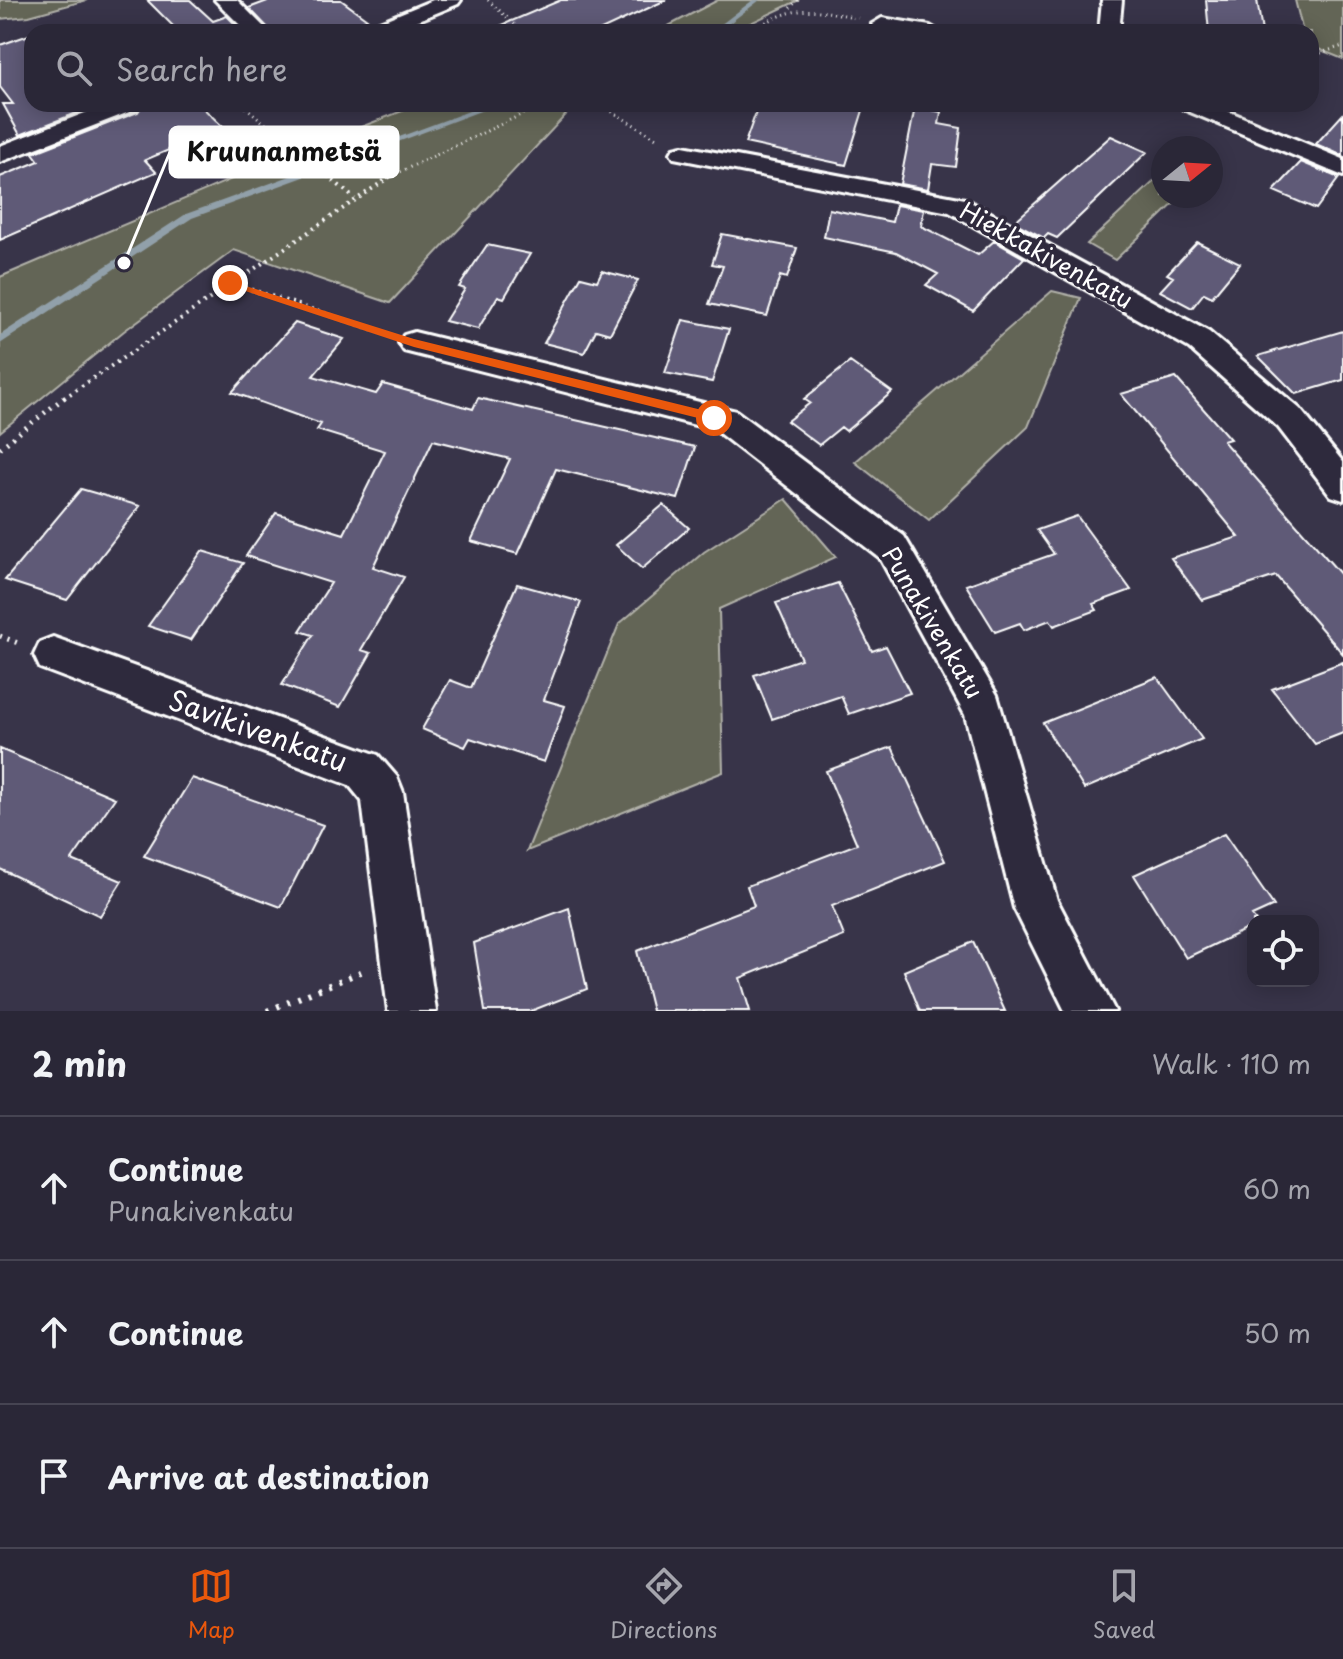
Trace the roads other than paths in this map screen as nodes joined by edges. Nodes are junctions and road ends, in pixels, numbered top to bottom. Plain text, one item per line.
1 (225, 0) edge
2 (451, 0) edge
3 (1112, 0) edge
4 (250, 24) edge
5 (392, 24) edge
6 (1110, 24) edge
7 (109, 112) edge
8 (1210, 112) edge
9 (683, 153) road end
10 (0, 155) edge
11 (1343, 168) edge
12 (414, 343) road end
13 (1343, 486) edge
14 (53, 655) dead end
15 (412, 1011) edge
16 (1091, 1011) edge

1 - 4 street
2 - 5 street
3 - 6 street
7 - 10 street
8 - 11 street
9 - 13 street, Hiekkakivenkatu
12 - 16 street, Punakivenkatu
14 - 15 street, Savikivenkatu

